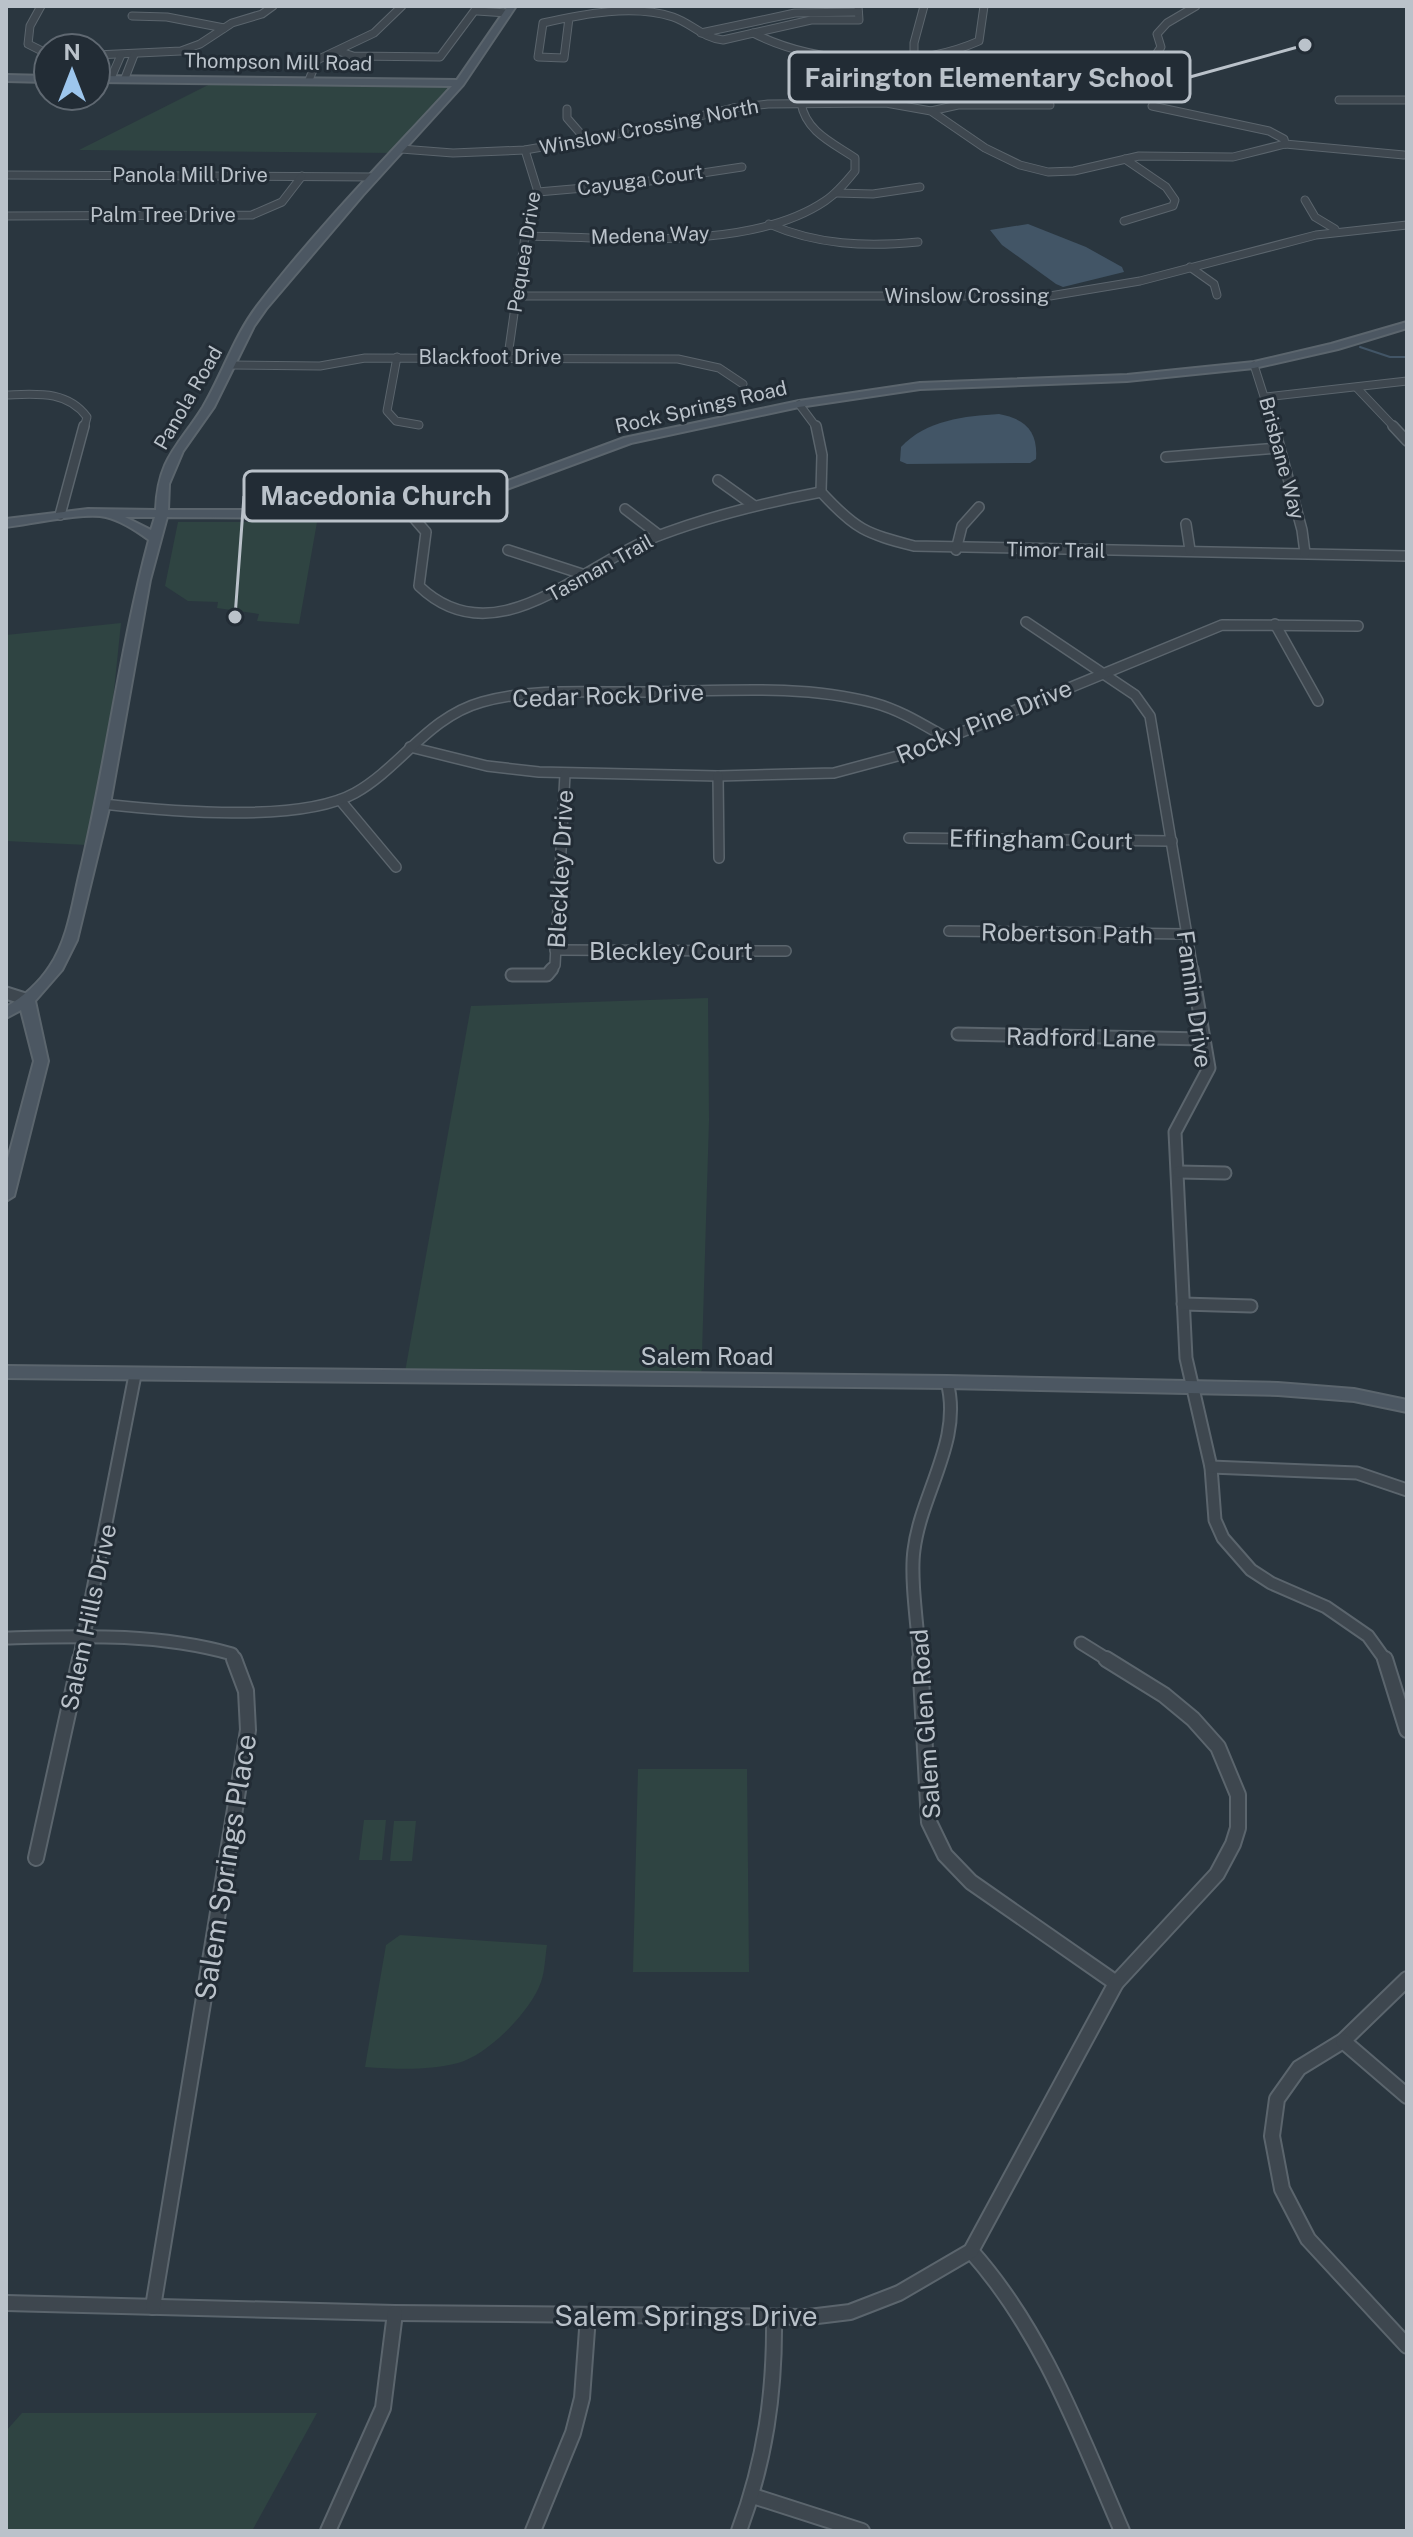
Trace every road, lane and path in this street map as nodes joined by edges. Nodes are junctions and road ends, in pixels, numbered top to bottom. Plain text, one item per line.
1 (41, 6) edge
2 (273, 6) edge
3 (402, 6) edge
4 (924, 6) edge
5 (984, 6) edge
6 (1196, 6) edge
7 (858, 9) edge
8 (622, 10) edge
9 (476, 11) edge
10 (508, 12) edge
11 (132, 16) dead end
12 (569, 18) junction
13 (224, 28) junction
14 (701, 33) junction
15 (752, 33) junction
16 (32, 46) edge
17 (338, 51) junction
18 (1157, 53) dead end
19 (112, 55) edge
20 (121, 55) junction
21 (134, 55) junction
22 (914, 57) junction
23 (112, 76) edge
24 (6, 78) edge
25 (112, 78) edge
26 (125, 78) junction
27 (32, 79) edge
28 (309, 80) junction
29 (460, 83) junction
30 (1339, 100) dead end
31 (1407, 100) edge
32 (801, 103) junction
33 (1050, 105) dead end
34 (1152, 106) dead end
35 (567, 109) dead end
36 (931, 111) junction
37 (587, 141) junction
38 (1285, 144) junction
39 (401, 149) junction
40 (525, 150) junction
41 (1406, 156) edge
42 (1125, 159) junction
43 (742, 167) dead end
44 (6, 175) edge
45 (302, 176) junction
46 (374, 177) junction
47 (920, 187) dead end
48 (538, 192) junction
49 (836, 193) junction
50 (1305, 200) dead end
51 (6, 216) edge
52 (1124, 221) dead end
53 (769, 224) junction
54 (1407, 225) edge
55 (1335, 229) junction
56 (525, 236) junction
57 (918, 242) dead end
58 (1190, 267) junction
59 (1217, 295) dead end
60 (518, 296) junction
61 (1407, 325) edge
62 (508, 356) junction
63 (397, 357) junction
64 (231, 365) junction
65 (1254, 365) junction
66 (1407, 381) edge
67 (743, 384) dead end
68 (1357, 388) junction
69 (6, 395) edge
70 (1266, 397) junction
71 (799, 404) junction
72 (419, 425) dead end
73 (1407, 441) edge
74 (1278, 448) junction
75 (1166, 457) dead end
76 (718, 480) dead end
77 (163, 484) junction
78 (821, 492) junction
79 (753, 505) junction
80 (979, 507) dead end
81 (406, 509) junction
82 (625, 509) dead end
83 (162, 512) junction
84 (102, 513) junction
85 (60, 515) junction
86 (6, 523) edge
87 (1186, 524) dead end
88 (659, 535) junction
89 (155, 539) junction
90 (508, 550) dead end
91 (956, 550) junction
92 (1190, 550) junction
93 (1305, 553) junction
94 (1407, 556) edge
95 (582, 574) junction
96 (1026, 622) dead end
97 (1275, 624) junction
98 (1358, 626) dead end
99 (1102, 672) junction
100 (1318, 701) dead end
101 (945, 737) junction
102 (410, 747) junction
103 (565, 774) junction
104 (718, 776) junction
105 (340, 800) junction
106 (103, 804) junction
107 (909, 838) dead end
108 (1172, 841) junction
109 (719, 858) dead end
110 (396, 867) dead end
111 (949, 931) dead end
112 (1186, 934) junction
113 (555, 950) junction
114 (786, 951) dead end
115 (512, 975) dead end
116 (6, 993) edge
117 (28, 1000) junction
118 (6, 1014) edge
119 (28, 1023) junction
120 (958, 1034) dead end
121 (1204, 1039) junction
122 (1179, 1172) junction
123 (1225, 1173) dead end
124 (6, 1196) edge
125 (1183, 1304) junction
126 (1251, 1306) dead end
127 (6, 1372) edge
128 (135, 1375) junction
129 (947, 1382) junction
130 (1192, 1389) junction
131 (1407, 1406) edge
132 (1211, 1467) junction
133 (1407, 1490) edge
134 (85, 1636) junction
135 (6, 1638) edge
136 (1081, 1643) dead end
137 (1407, 1730) edge
138 (36, 1858) dead end
139 (1407, 1979) edge
140 (1116, 1983) junction
141 (1343, 2041) junction
142 (1407, 2096) edge
143 (971, 2251) junction
144 (6, 2303) edge
145 (153, 2307) junction
146 (395, 2313) junction
147 (588, 2316) junction
148 (774, 2318) junction
149 (1407, 2346) edge
150 (753, 2496) junction
151 (328, 2531) edge
152 (533, 2531) edge
153 (739, 2531) edge
154 (862, 2531) edge
155 (1122, 2531) edge

1 - 16 street
2 - 13 street
3 - 17 street
4 - 22 street
5 - 22 street
6 - 18 street
7 - 14 street
7 - 15 street
8 - 12 street
8 - 14 street
9 - 10 street
9 - 17 street
10 - 29 street, Panola Road
11 - 13 street
12 - 12 street
13 - 21 street
14 - 15 street
15 - 22 street
17 - 28 street
19 - 20 street
20 - 21 street
20 - 23 street
21 - 26 street
24 - 27 street
25 - 26 street, Thompson Mill Road
26 - 28 street, Thompson Mill Road
28 - 29 street, Thompson Mill Road
29 - 39 street, Panola Road
30 - 31 street
32 - 36 street, Winslow Crossing North
32 - 37 street, Winslow Crossing North
32 - 49 street
33 - 36 street
34 - 38 street
35 - 37 street
36 - 42 street, Winslow Crossing North
37 - 40 street, Winslow Crossing North
38 - 41 street, Winslow Crossing North
38 - 42 street, Winslow Crossing North
39 - 40 street, Winslow Crossing North
39 - 46 street, Panola Road
40 - 48 street, Pequea Drive
42 - 52 street
43 - 48 street, Cayuga Court
44 - 45 street, Panola Mill Drive
45 - 46 street, Panola Mill Drive
45 - 51 street, Palm Tree Drive
46 - 64 street, Panola Road
47 - 49 street
48 - 56 street, Pequea Drive
49 - 53 street, Medena Way
50 - 55 street
53 - 56 street, Medena Way
53 - 57 street
54 - 55 street, Winslow Crossing
55 - 58 street, Winslow Crossing
56 - 60 street, Pequea Drive
58 - 59 street
58 - 60 street, Winslow Crossing
60 - 62 street, Pequea Drive
61 - 65 street, Rock Springs Road
62 - 63 street, Blackfoot Drive
62 - 67 street, Blackfoot Drive
63 - 64 street, Blackfoot Drive
63 - 72 street
64 - 77 street, Panola Road
65 - 70 street, Brisbane Way
65 - 71 street, Rock Springs Road
66 - 68 street
68 - 70 street
68 - 73 street
69 - 85 street
70 - 74 street, Brisbane Way
71 - 78 street
71 - 81 street, Rock Springs Road
74 - 75 street
74 - 93 street, Brisbane Way
76 - 79 street
77 - 83 street, Panola Road
77 - 84 street
78 - 79 street, Tasman Trail
78 - 91 street, Timor Trail
79 - 88 street, Tasman Trail
80 - 91 street
81 - 83 street, Rock Springs Road
81 - 95 street, Tasman Trail
82 - 88 street
83 - 84 street, Rock Springs Road
83 - 89 street, Panola Road
84 - 85 street, Rock Springs Road
84 - 89 street
85 - 86 street, Rock Springs Road
87 - 92 street
88 - 95 street, Tasman Trail
89 - 106 street, Panola Road
90 - 95 street
91 - 92 street, Timor Trail
92 - 93 street, Timor Trail
93 - 94 street, Timor Trail
96 - 99 street, Fannin Drive
97 - 98 street, Rocky Pine Drive
97 - 99 street, Rocky Pine Drive
97 - 100 street
99 - 101 street, Rocky Pine Drive
99 - 108 street, Fannin Drive
101 - 102 street, Cedar Rock Drive
101 - 104 street, Rocky Pine Drive
102 - 103 street, Rocky Pine Drive
102 - 105 street, Cedar Rock Drive
103 - 104 street, Rocky Pine Drive
103 - 113 street, Bleckley Drive
104 - 109 street
105 - 106 street, Cedar Rock Drive
105 - 110 street
106 - 117 street, Panola Road
107 - 108 street, Effingham Court
108 - 112 street, Fannin Drive
111 - 112 street, Robertson Path
112 - 121 street, Fannin Drive
113 - 114 street, Bleckley Court
113 - 115 street, Bleckley Drive
116 - 117 street
117 - 118 street, Panola Road
117 - 119 street
118 - 119 street
119 - 124 street
120 - 121 street, Radford Lane
121 - 122 street, Fannin Drive
122 - 123 street
122 - 125 street, Fannin Drive
125 - 126 street
125 - 130 street, Fannin Drive
127 - 128 street, Salem Road
128 - 129 street, Salem Road
128 - 134 street, Salem Hills Drive
129 - 130 street, Salem Road
129 - 140 street, Salem Glen Road
130 - 131 street, Salem Road
130 - 132 street, Fannin Drive
132 - 133 street
132 - 137 street, Fannin Drive
134 - 135 street, Salem Springs Place
134 - 138 street, Salem Hills Drive
134 - 145 street, Salem Springs Place
136 - 140 street
139 - 141 street
140 - 143 street
141 - 142 street
141 - 149 street
143 - 148 street, Salem Springs Drive
143 - 155 street
144 - 145 street, Salem Springs Drive
145 - 146 street, Salem Springs Drive
146 - 147 street, Salem Springs Drive
146 - 151 street
147 - 148 street, Salem Springs Drive
147 - 152 street
148 - 150 street
150 - 153 street
150 - 154 street

